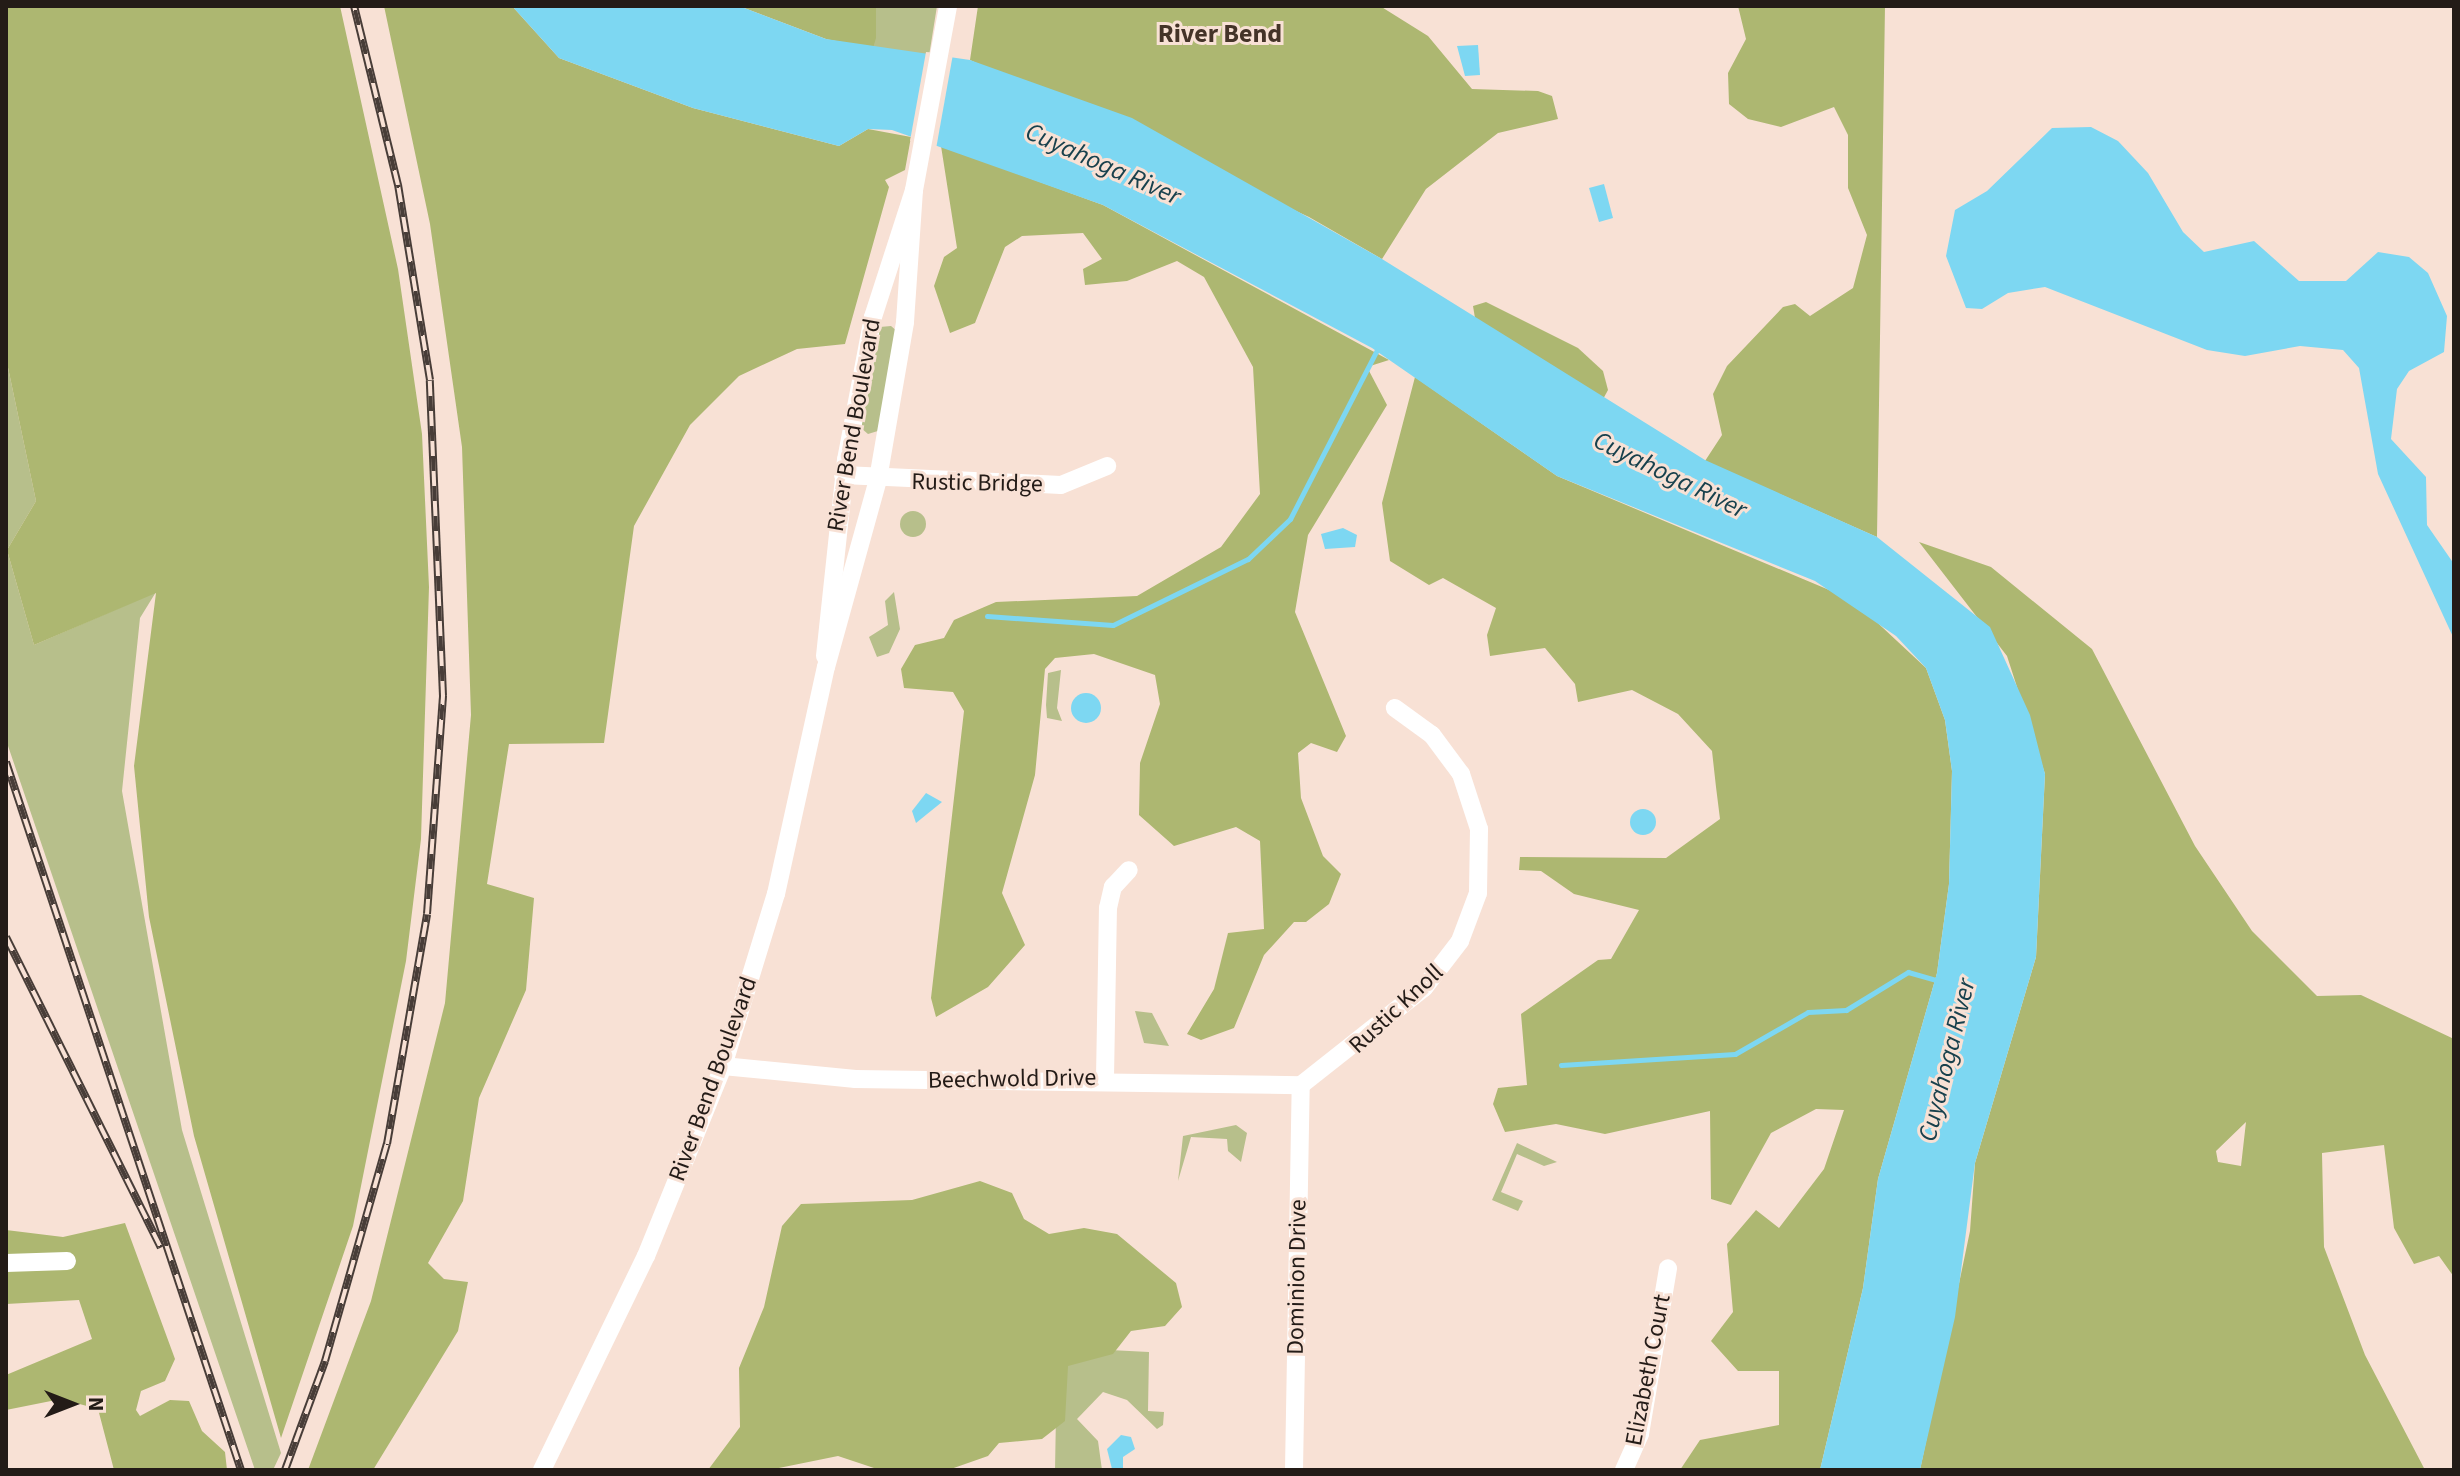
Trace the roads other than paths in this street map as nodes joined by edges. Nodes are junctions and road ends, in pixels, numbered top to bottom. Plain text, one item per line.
1 (948, 6) edge
2 (916, 181) junction
3 (1107, 466) dead end
4 (843, 475) junction
5 (878, 479) junction
6 (826, 667) junction
7 (1395, 708) dead end
8 (1129, 870) dead end
9 (723, 1066) junction
10 (1105, 1078) junction
11 (1301, 1085) junction
12 (67, 1261) dead end
13 (6, 1263) edge
14 (1668, 1268) dead end
15 (542, 1470) edge
16 (1294, 1470) edge
17 (1624, 1470) edge

1 - 2 street, River Bend Boulevard
2 - 4 street, River Bend Boulevard
2 - 5 street, River Bend Boulevard
3 - 5 street, Rustic Bridge
4 - 5 street, Rustic Bridge
4 - 6 street, River Bend Boulevard
5 - 6 street, River Bend Boulevard
6 - 9 street, River Bend Boulevard
7 - 11 street, Rustic Knoll
8 - 10 street
9 - 10 street, Beechwold Drive
9 - 15 street, River Bend Boulevard
10 - 11 street, Beechwold Drive
11 - 16 street, Dominion Drive
12 - 13 street
14 - 17 street, Elizabeth Court

